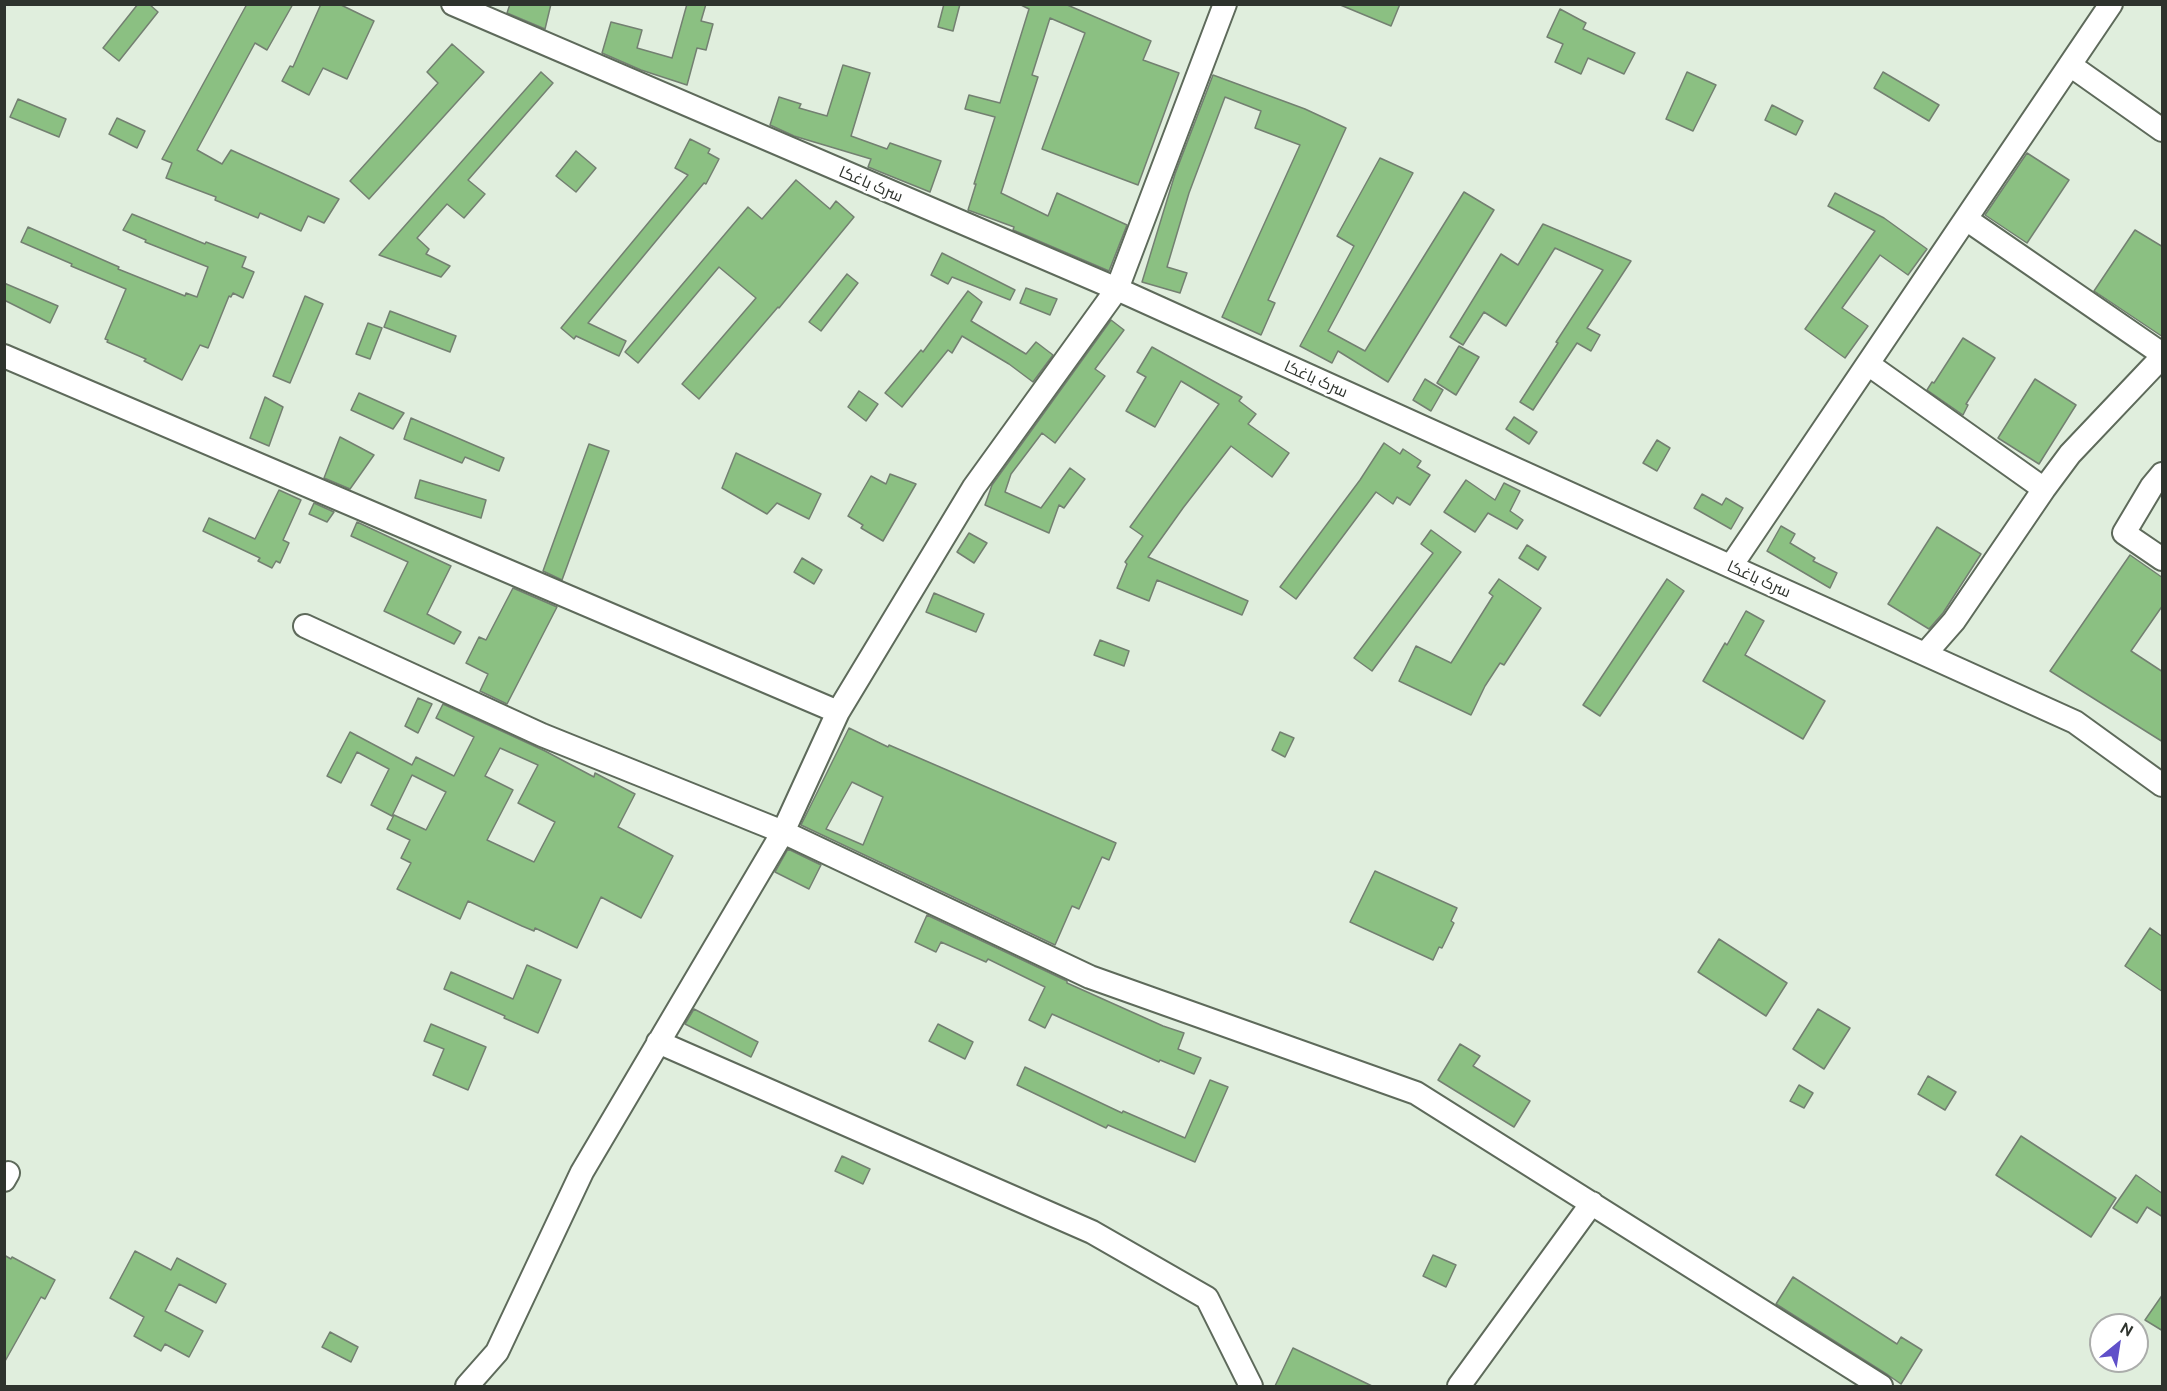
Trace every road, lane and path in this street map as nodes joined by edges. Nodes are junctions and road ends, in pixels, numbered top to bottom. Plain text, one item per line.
1 (453, 4) edge
2 (1225, 4) edge
3 (2111, 4) edge
4 (2070, 65) junction
5 (2163, 130) edge
6 (1966, 219) junction
7 (1117, 289) junction
8 (4, 356) edge
9 (2163, 356) edge
10 (1868, 364) junction
11 (2163, 474) edge
12 (2044, 489) junction
13 (2163, 560) edge
14 (1731, 566) junction
15 (305, 626) dead end
16 (1925, 654) junction
17 (838, 712) junction
18 (2163, 785) edge
19 (783, 832) junction
20 (658, 1042) junction
21 (1592, 1203) junction
22 (467, 1386) edge
23 (1251, 1386) edge
24 (1459, 1386) edge
25 (1881, 1386) edge

1 - 7 street, سرک باغکا
2 - 7 street
3 - 4 street
4 - 5 street
4 - 6 street
6 - 9 street
6 - 10 street
7 - 14 street, سرک باغکا
7 - 17 street
8 - 17 street
9 - 12 street
10 - 12 street
10 - 14 street
11 - 13 street
12 - 16 street
14 - 16 street, سرک باغکا
15 - 19 street
16 - 18 street, سرک باغکا
17 - 19 street
19 - 20 street
19 - 21 street
20 - 22 street
20 - 23 street
21 - 24 street
21 - 25 street

